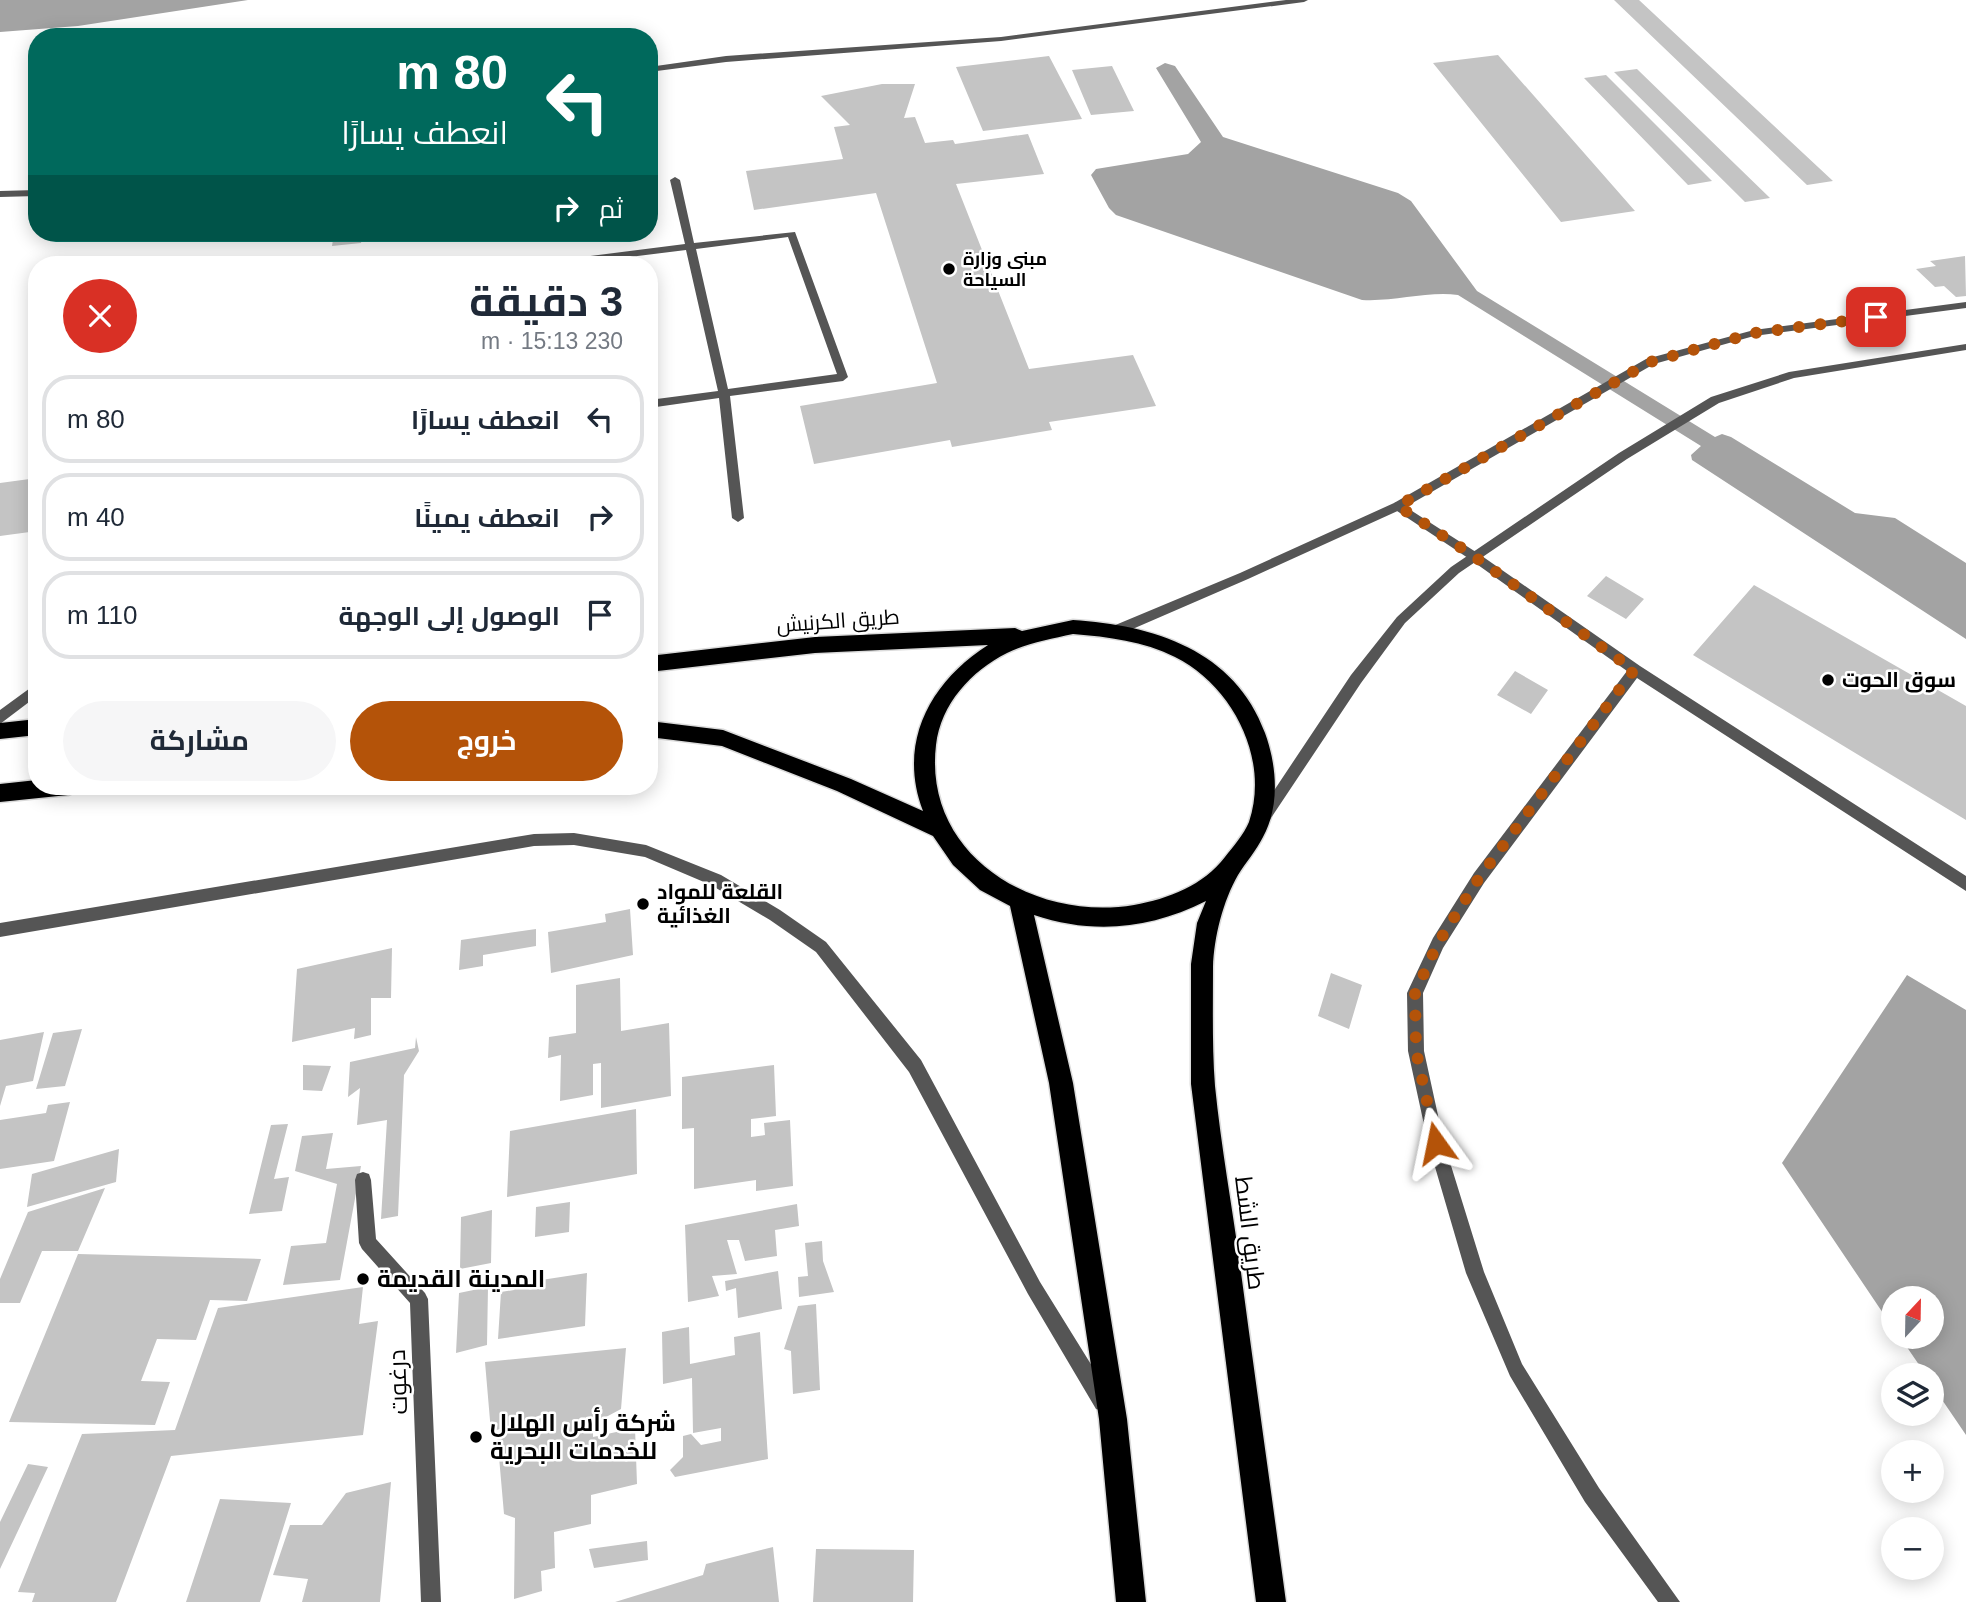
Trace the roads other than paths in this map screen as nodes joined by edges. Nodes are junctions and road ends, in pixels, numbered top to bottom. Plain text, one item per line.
1 (1304, 0) edge
2 (658, 69) edge
3 (674, 180) dead end
4 (28, 193) edge
5 (0, 194) edge
6 (690, 247) junction
7 (616, 256) edge
8 (1966, 305) edge
9 (1966, 347) edge
10 (724, 394) junction
11 (658, 403) edge
12 (1398, 506) junction
13 (738, 518) dead end
14 (1475, 557) junction
15 (1118, 630) junction
16 (1031, 635) junction
17 (658, 663) edge
18 (1634, 670) junction
19 (28, 695) edge
20 (0, 718) edge
21 (28, 728) edge
22 (658, 730) edge
23 (0, 731) edge
24 (28, 790) edge
25 (0, 793) edge
26 (1258, 827) junction
27 (939, 829) junction
28 (1227, 874) junction
29 (1966, 884) edge
30 (1020, 901) junction
31 (0, 930) edge
32 (363, 1180) dead end
33 (1113, 1419) junction
34 (431, 1602) edge
35 (1131, 1602) edge
36 (1271, 1602) edge
37 (1670, 1602) edge

1 - 2 street
3 - 6 street
4 - 5 street
6 - 7 street
6 - 10 street
6 - 10 street
8 - 12 street
9 - 14 street
10 - 11 street
10 - 13 street
12 - 14 street
12 - 15 street
14 - 18 street
14 - 26 street
15 - 16 highway
15 - 26 highway
16 - 17 highway, طريق الكرنيش
16 - 27 highway
18 - 29 street
18 - 37 street
19 - 20 street
21 - 23 highway
22 - 27 highway
24 - 25 highway
26 - 28 highway
27 - 30 highway
28 - 30 highway
28 - 36 highway, طريق الشط
30 - 33 highway
31 - 33 street
32 - 34 street, درغوت
33 - 35 highway

